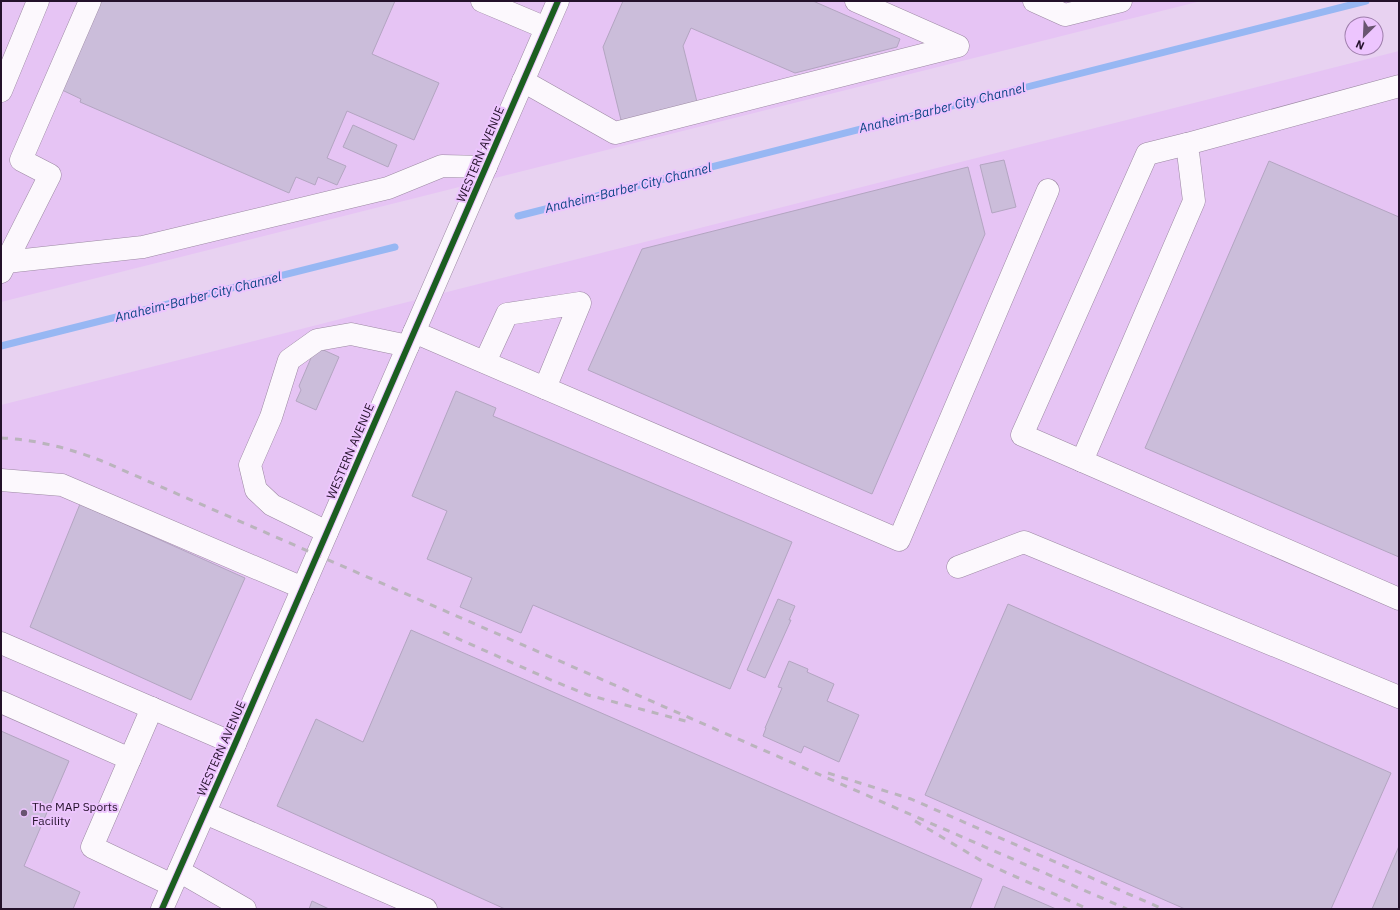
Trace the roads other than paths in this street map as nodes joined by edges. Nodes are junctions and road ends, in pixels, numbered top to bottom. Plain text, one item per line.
1 (38, 1) edge
2 (90, 1) edge
3 (482, 1) edge
4 (558, 1) edge
5 (856, 1) edge
6 (1034, 1) edge
7 (1121, 1) edge
8 (546, 28) junction
9 (523, 81) junction
10 (1399, 86) edge
11 (1, 91) edge
12 (1187, 144) junction
13 (486, 167) junction
14 (1048, 190) dead end
15 (4, 267) edge
16 (411, 339) junction
17 (485, 362) junction
18 (545, 388) junction
19 (1082, 461) junction
20 (1, 480) edge
21 (327, 532) junction
22 (958, 567) dead end
23 (303, 588) junction
24 (1399, 599) edge
25 (1, 643) edge
26 (1399, 696) edge
27 (1, 702) edge
28 (152, 708) junction
29 (235, 744) junction
30 (130, 759) junction
31 (205, 812) junction
32 (176, 878) junction
33 (162, 909) edge
34 (245, 909) edge
35 (426, 909) edge

1 - 11 street
2 - 15 street
3 - 8 street
4 - 8 street, WESTERN AVENUE
5 - 9 street
6 - 7 street
8 - 9 street, WESTERN AVENUE
9 - 13 street, WESTERN AVENUE
10 - 12 street
12 - 19 street
12 - 19 street
13 - 15 street
13 - 16 street, WESTERN AVENUE
14 - 18 street
16 - 17 street
16 - 21 street, WESTERN AVENUE
16 - 21 street
17 - 18 street
17 - 18 street
19 - 24 street
20 - 23 street
21 - 23 street, WESTERN AVENUE
22 - 26 street
23 - 29 street, WESTERN AVENUE
25 - 28 street
27 - 30 street
28 - 29 street
28 - 30 street
29 - 31 street, WESTERN AVENUE
30 - 32 street
31 - 32 street, WESTERN AVENUE
31 - 35 street
32 - 33 street, WESTERN AVENUE
32 - 34 street

